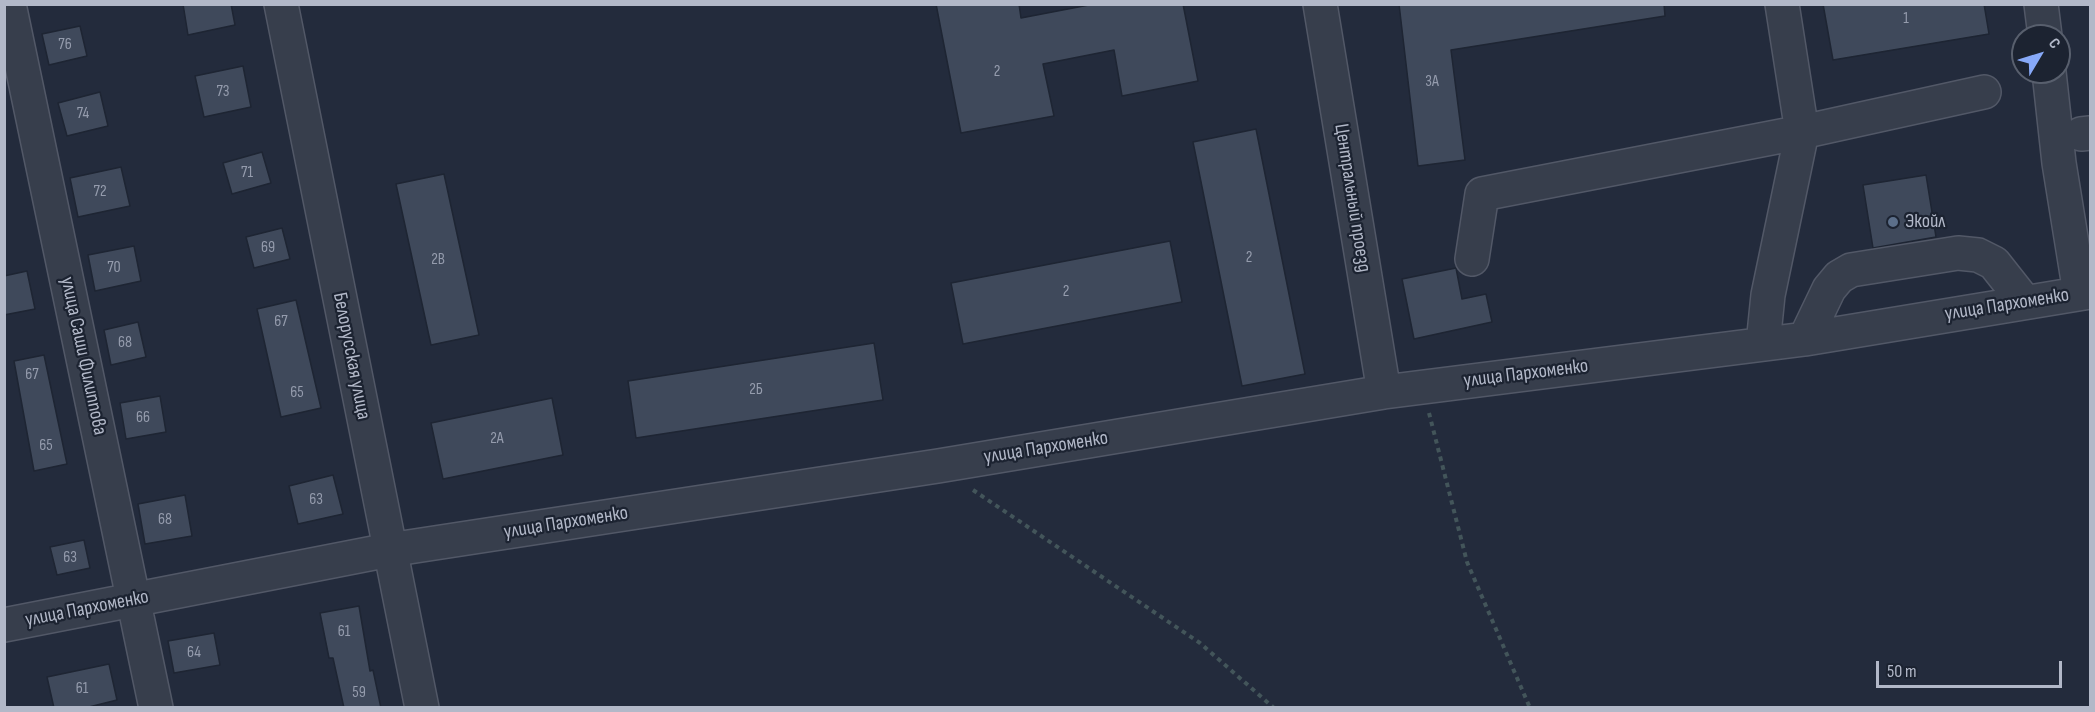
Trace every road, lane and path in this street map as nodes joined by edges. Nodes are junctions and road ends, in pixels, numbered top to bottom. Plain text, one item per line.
1 (9, 4) edge
2 (281, 4) edge
3 (1320, 4) edge
4 (1782, 4) edge
5 (2041, 4) edge
6 (2044, 24) edge
7 (2050, 84) edge
8 (1984, 92) dead end
9 (1802, 132) junction
10 (1472, 259) dead end
11 (2086, 292) edge
12 (2024, 301) junction
13 (1805, 339) junction
14 (1763, 344) junction
15 (1422, 387) junction
16 (1384, 392) junction
17 (938, 466) junction
18 (389, 550) junction
19 (134, 599) junction
20 (4, 625) edge
21 (156, 708) edge
22 (422, 708) edge
23 (1274, 708) edge
24 (1530, 708) edge

1 - 19 street, улица Саши Филиппова
2 - 18 street, Белорусская улица
3 - 16 street, Центральный проезд
4 - 9 street
5 - 6 street
7 - 11 street
8 - 9 street
9 - 10 street
9 - 14 street
11 - 12 street, улица Пархоменко
12 - 13 street, улица Пархоменко
12 - 13 street
13 - 14 street, улица Пархоменко
14 - 15 street, улица Пархоменко
15 - 16 street, улица Пархоменко
15 - 24 path
16 - 17 street, улица Пархоменко
17 - 18 street, улица Пархоменко
17 - 23 path
18 - 19 street, улица Пархоменко
18 - 22 street, Белорусская улица
19 - 20 street, улица Пархоменко
19 - 21 street, улица Саши Филиппова

